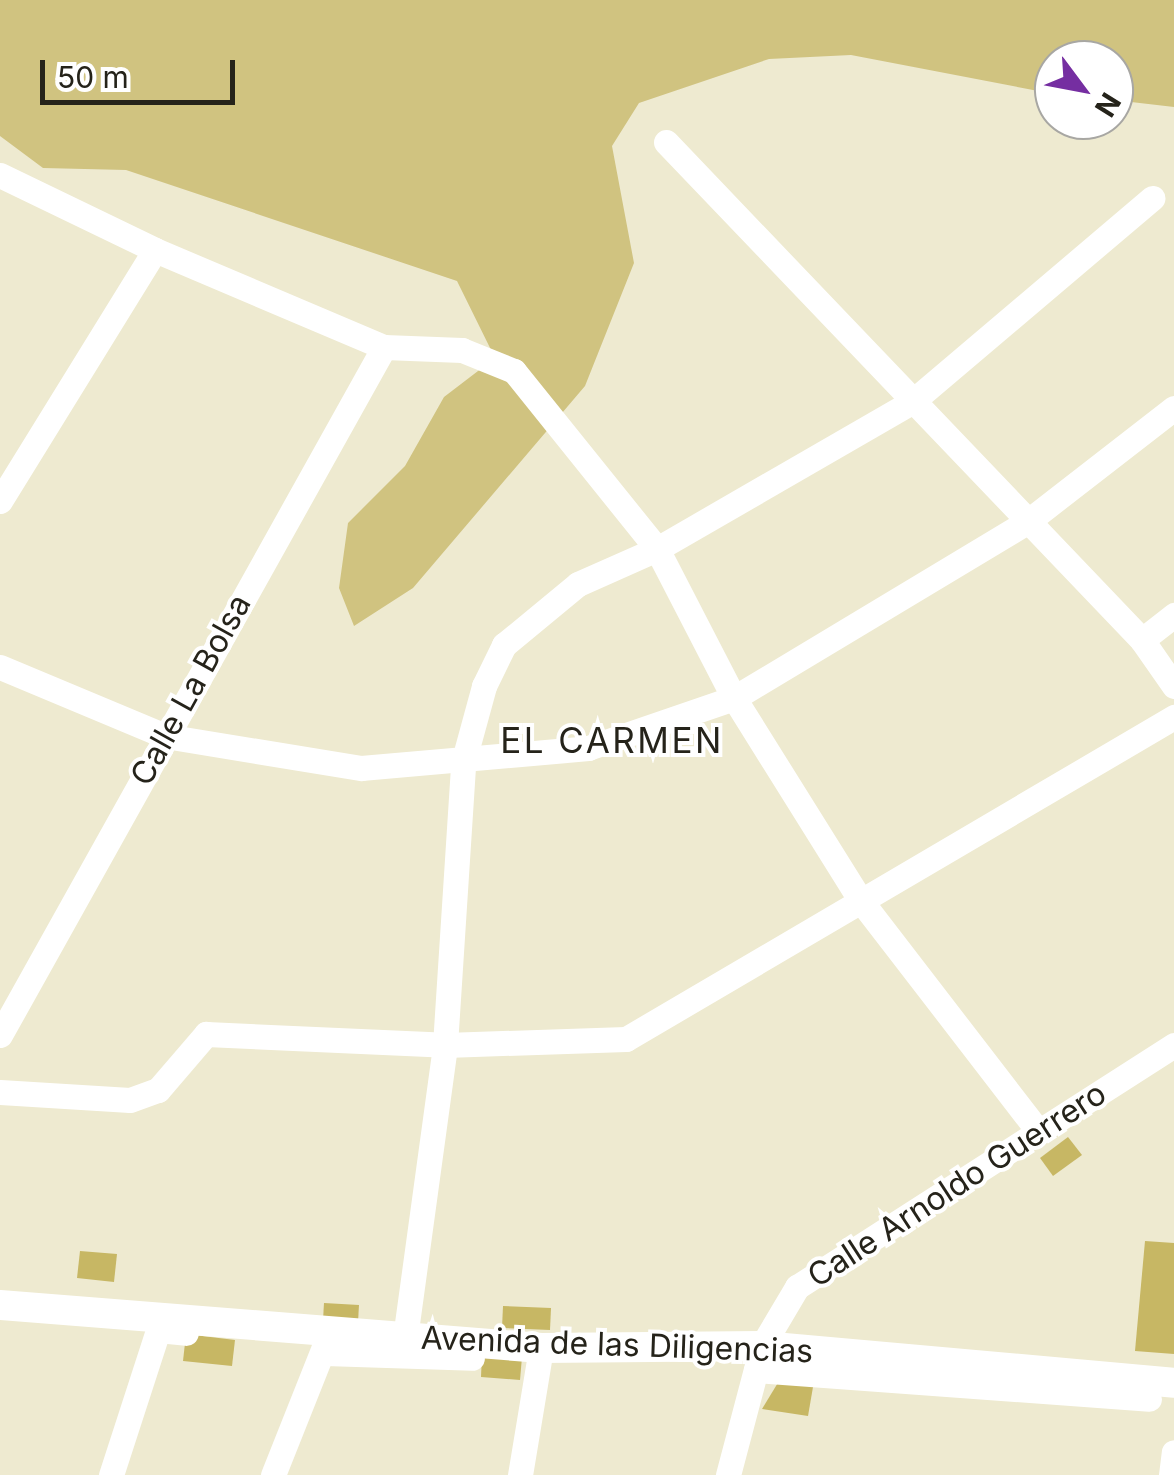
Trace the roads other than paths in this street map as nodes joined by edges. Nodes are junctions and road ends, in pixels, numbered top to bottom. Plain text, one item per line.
1 (666, 142) dead end
2 (0, 175) edge
3 (1152, 198) dead end
4 (156, 250) junction
5 (384, 347) junction
6 (912, 401) junction
7 (1174, 408) edge
8 (0, 501) edge
9 (1027, 522) junction
10 (656, 549) junction
11 (1174, 615) edge
12 (1142, 640) junction
13 (0, 668) edge
14 (1174, 686) edge
15 (734, 698) junction
16 (1174, 717) edge
17 (165, 736) junction
18 (463, 763) junction
19 (861, 901) junction
20 (0, 1034) edge
21 (446, 1045) junction
22 (1174, 1045) edge
23 (0, 1092) edge
24 (1040, 1132) junction
25 (0, 1305) edge
26 (406, 1338) junction
27 (285, 1342) dead end
28 (327, 1342) junction
29 (541, 1348) junction
30 (472, 1358) dead end
31 (759, 1358) junction
32 (1162, 1391) edge
33 (1174, 1452) edge
34 (111, 1475) edge
35 (274, 1475) edge
36 (520, 1475) edge
37 (728, 1475) edge
38 (1172, 1475) edge

1 - 6 street
2 - 4 street
3 - 6 street
4 - 5 street
4 - 8 street
5 - 10 street
5 - 17 street, Calle La Bolsa
6 - 9 street
6 - 10 street
7 - 9 street
9 - 12 street
9 - 15 street
10 - 15 street
10 - 18 street
11 - 12 street
12 - 14 street
13 - 17 street
15 - 18 street
15 - 19 street
16 - 19 street
17 - 18 street
17 - 20 street, Calle La Bolsa
18 - 21 street
19 - 21 street
19 - 24 street
21 - 23 street
21 - 26 street
22 - 24 street, Calle Arnoldo Guerrero
24 - 31 street, Calle Arnoldo Guerrero
25 - 28 street, Avenida de las Diligencias
26 - 28 street, Avenida de las Diligencias
26 - 29 street, Avenida de las Diligencias
27 - 34 street
28 - 30 street
28 - 35 street
29 - 31 street, Avenida de las Diligencias
29 - 36 street
31 - 32 street, Avenida de las Diligencias
31 - 37 street, Calle Arnoldo Guerrero
33 - 38 street

